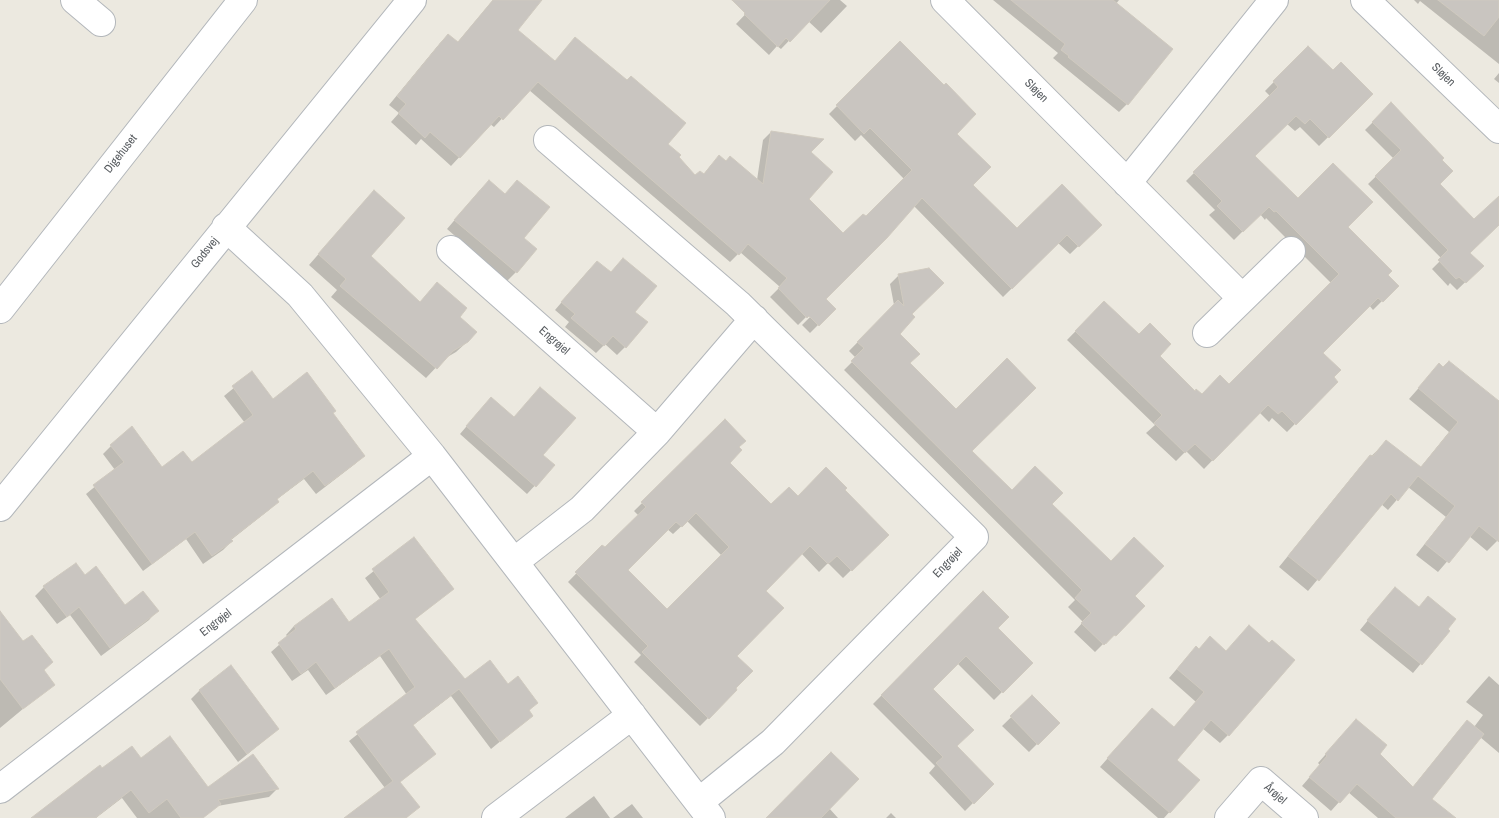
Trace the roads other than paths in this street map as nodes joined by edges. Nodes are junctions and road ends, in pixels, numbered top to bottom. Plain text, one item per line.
1 (75, 0) edge
2 (242, 0) edge
3 (412, 0) edge
4 (945, 0) edge
5 (1274, 0) edge
6 (1366, 0) edge
7 (101, 22) dead end
8 (1499, 129) edge
9 (548, 140) dead end
10 (1128, 182) junction
11 (226, 227) junction
12 (451, 250) dead end
13 (1291, 251) dead end
14 (1242, 298) junction
15 (0, 309) edge
16 (754, 319) junction
17 (1207, 332) dead end
18 (657, 432) junction
19 (432, 456) junction
20 (0, 507) edge
21 (514, 562) junction
22 (632, 715) junction
23 (0, 789) edge
24 (705, 810) edge
25 (496, 818) edge
26 (1229, 818) edge
27 (1304, 818) edge

1 - 7 street
2 - 15 street, Digehuset
3 - 11 street, Godsvej
4 - 10 street, Sløjen
5 - 10 street
6 - 8 street, Sløjen
9 - 16 street, Engrøjel
10 - 14 street, Sløjen
11 - 19 street, Engrøjel
11 - 20 street, Godsvej
12 - 18 street, Engrøjel
13 - 14 street
14 - 17 street
16 - 18 street
16 - 24 street, Engrøjel
18 - 21 street
19 - 21 street, Engrøjel
19 - 23 street, Engrøjel
21 - 22 street, Engrøjel
22 - 24 street, Engrøjel
22 - 25 street
26 - 27 street, Årøjel

